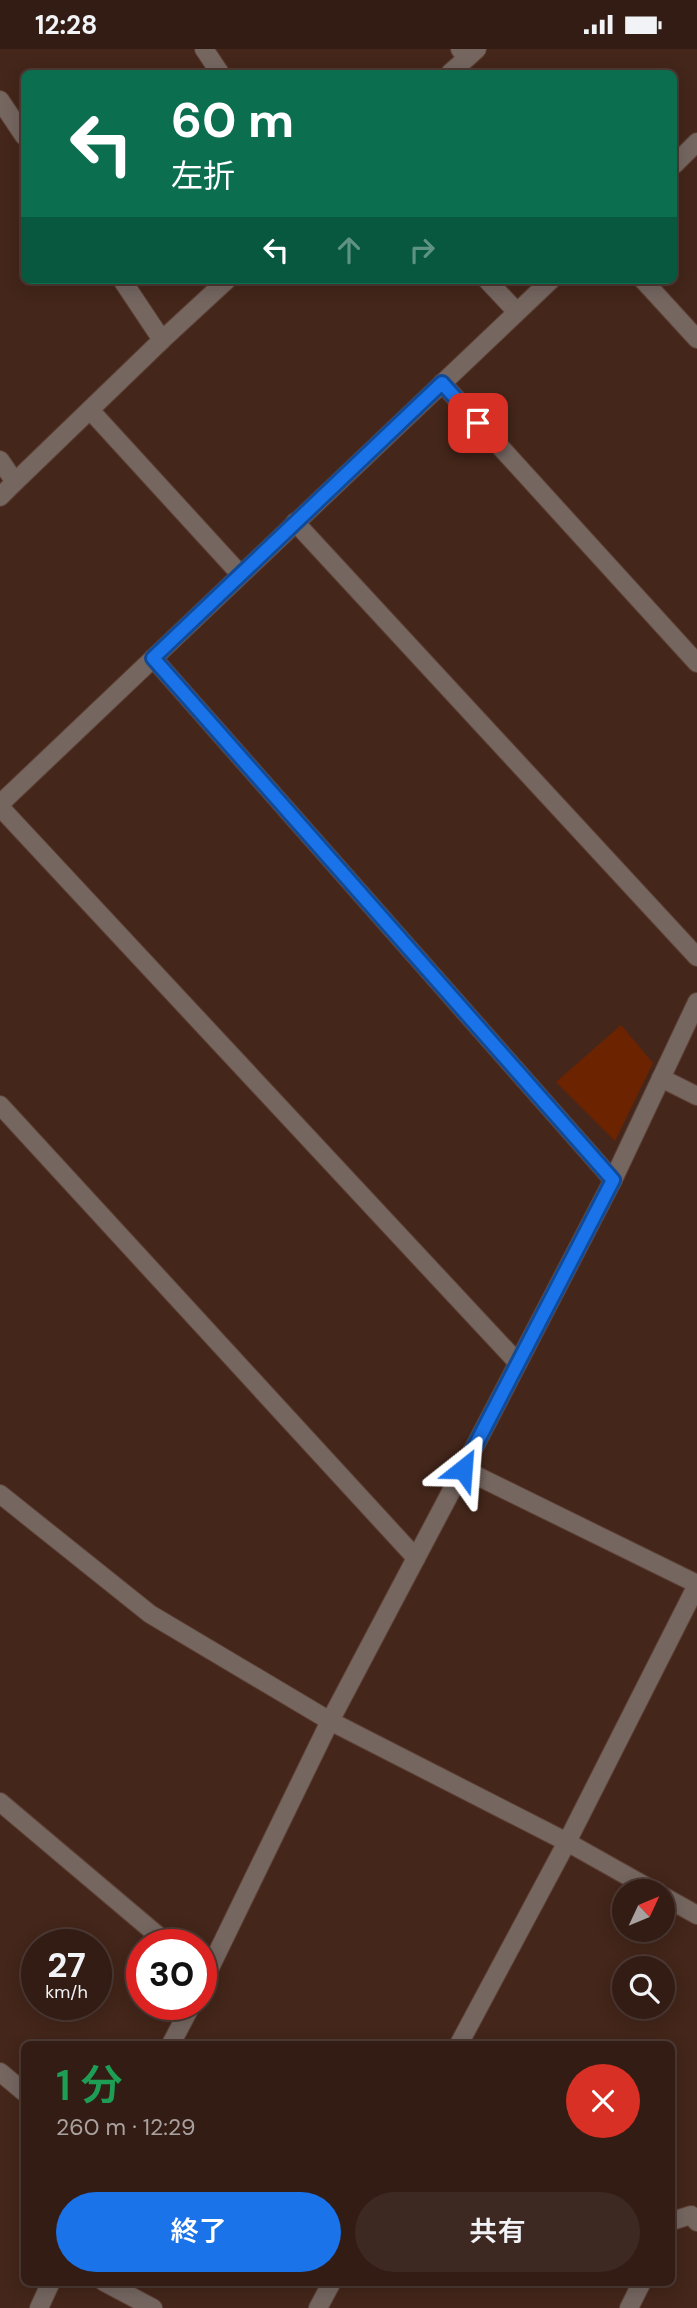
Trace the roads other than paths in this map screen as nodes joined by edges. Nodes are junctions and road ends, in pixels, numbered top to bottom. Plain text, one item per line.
1 (204, 49) edge
2 (468, 52) edge
3 (218, 70) edge
4 (453, 70) edge
5 (0, 100) edge
6 (21, 132) edge
7 (697, 142) edge
8 (677, 162) edge
9 (125, 284) edge
10 (223, 284) edge
11 (491, 284) edge
12 (546, 284) edge
13 (647, 284) edge
14 (516, 311) junction
15 (697, 339) edge
16 (162, 341) junction
17 (442, 383) junction
18 (90, 410) junction
19 (0, 460) edge
20 (15, 482) junction
21 (0, 497) edge
22 (295, 522) junction
23 (240, 574) junction
24 (153, 658) junction
25 (697, 663) edge
26 (0, 805) edge
27 (697, 957) edge
28 (697, 1002) edge
29 (661, 1078) junction
30 (697, 1096) edge
31 (0, 1105) edge
32 (613, 1180) junction
33 (518, 1363) junction
34 (463, 1469) junction
35 (0, 1494) edge
36 (416, 1558) junction
37 (697, 1584) edge
38 (330, 1721) junction
39 (0, 1802) edge
40 (567, 1842) junction
41 (633, 1879) edge
42 (676, 1903) edge
43 (697, 1915) edge
44 (150, 1929) edge
45 (217, 1950) edge
46 (184, 2020) edge
47 (173, 2041) edge
48 (461, 2041) edge
49 (0, 2072) edge
50 (21, 2090) edge
51 (675, 2220) edge
52 (697, 2222) edge
53 (49, 2286) edge
54 (112, 2286) edge
55 (330, 2286) edge
56 (640, 2286) edge
57 (39, 2308) edge
58 (153, 2308) edge
59 (318, 2308) edge
60 (629, 2308) edge

1 - 3 street
2 - 4 street
5 - 6 street
7 - 8 street
9 - 16 street
10 - 16 street
11 - 14 street
12 - 14 street
13 - 15 street
14 - 17 street
16 - 18 street
17 - 22 street
17 - 25 street
18 - 20 street
18 - 23 street
19 - 20 street
20 - 21 street
22 - 23 street
22 - 27 street
23 - 24 street
24 - 26 street
24 - 32 street
26 - 33 street
28 - 29 street
29 - 30 street
29 - 32 street
31 - 36 street
32 - 33 street
33 - 34 street
34 - 36 street
34 - 37 street
35 - 38 street
36 - 38 street
37 - 40 street
38 - 40 street
38 - 45 street
39 - 44 street
40 - 41 street
40 - 48 street
42 - 43 street
46 - 47 street
49 - 50 street
51 - 52 street
53 - 57 street
54 - 58 street
55 - 59 street
56 - 60 street

